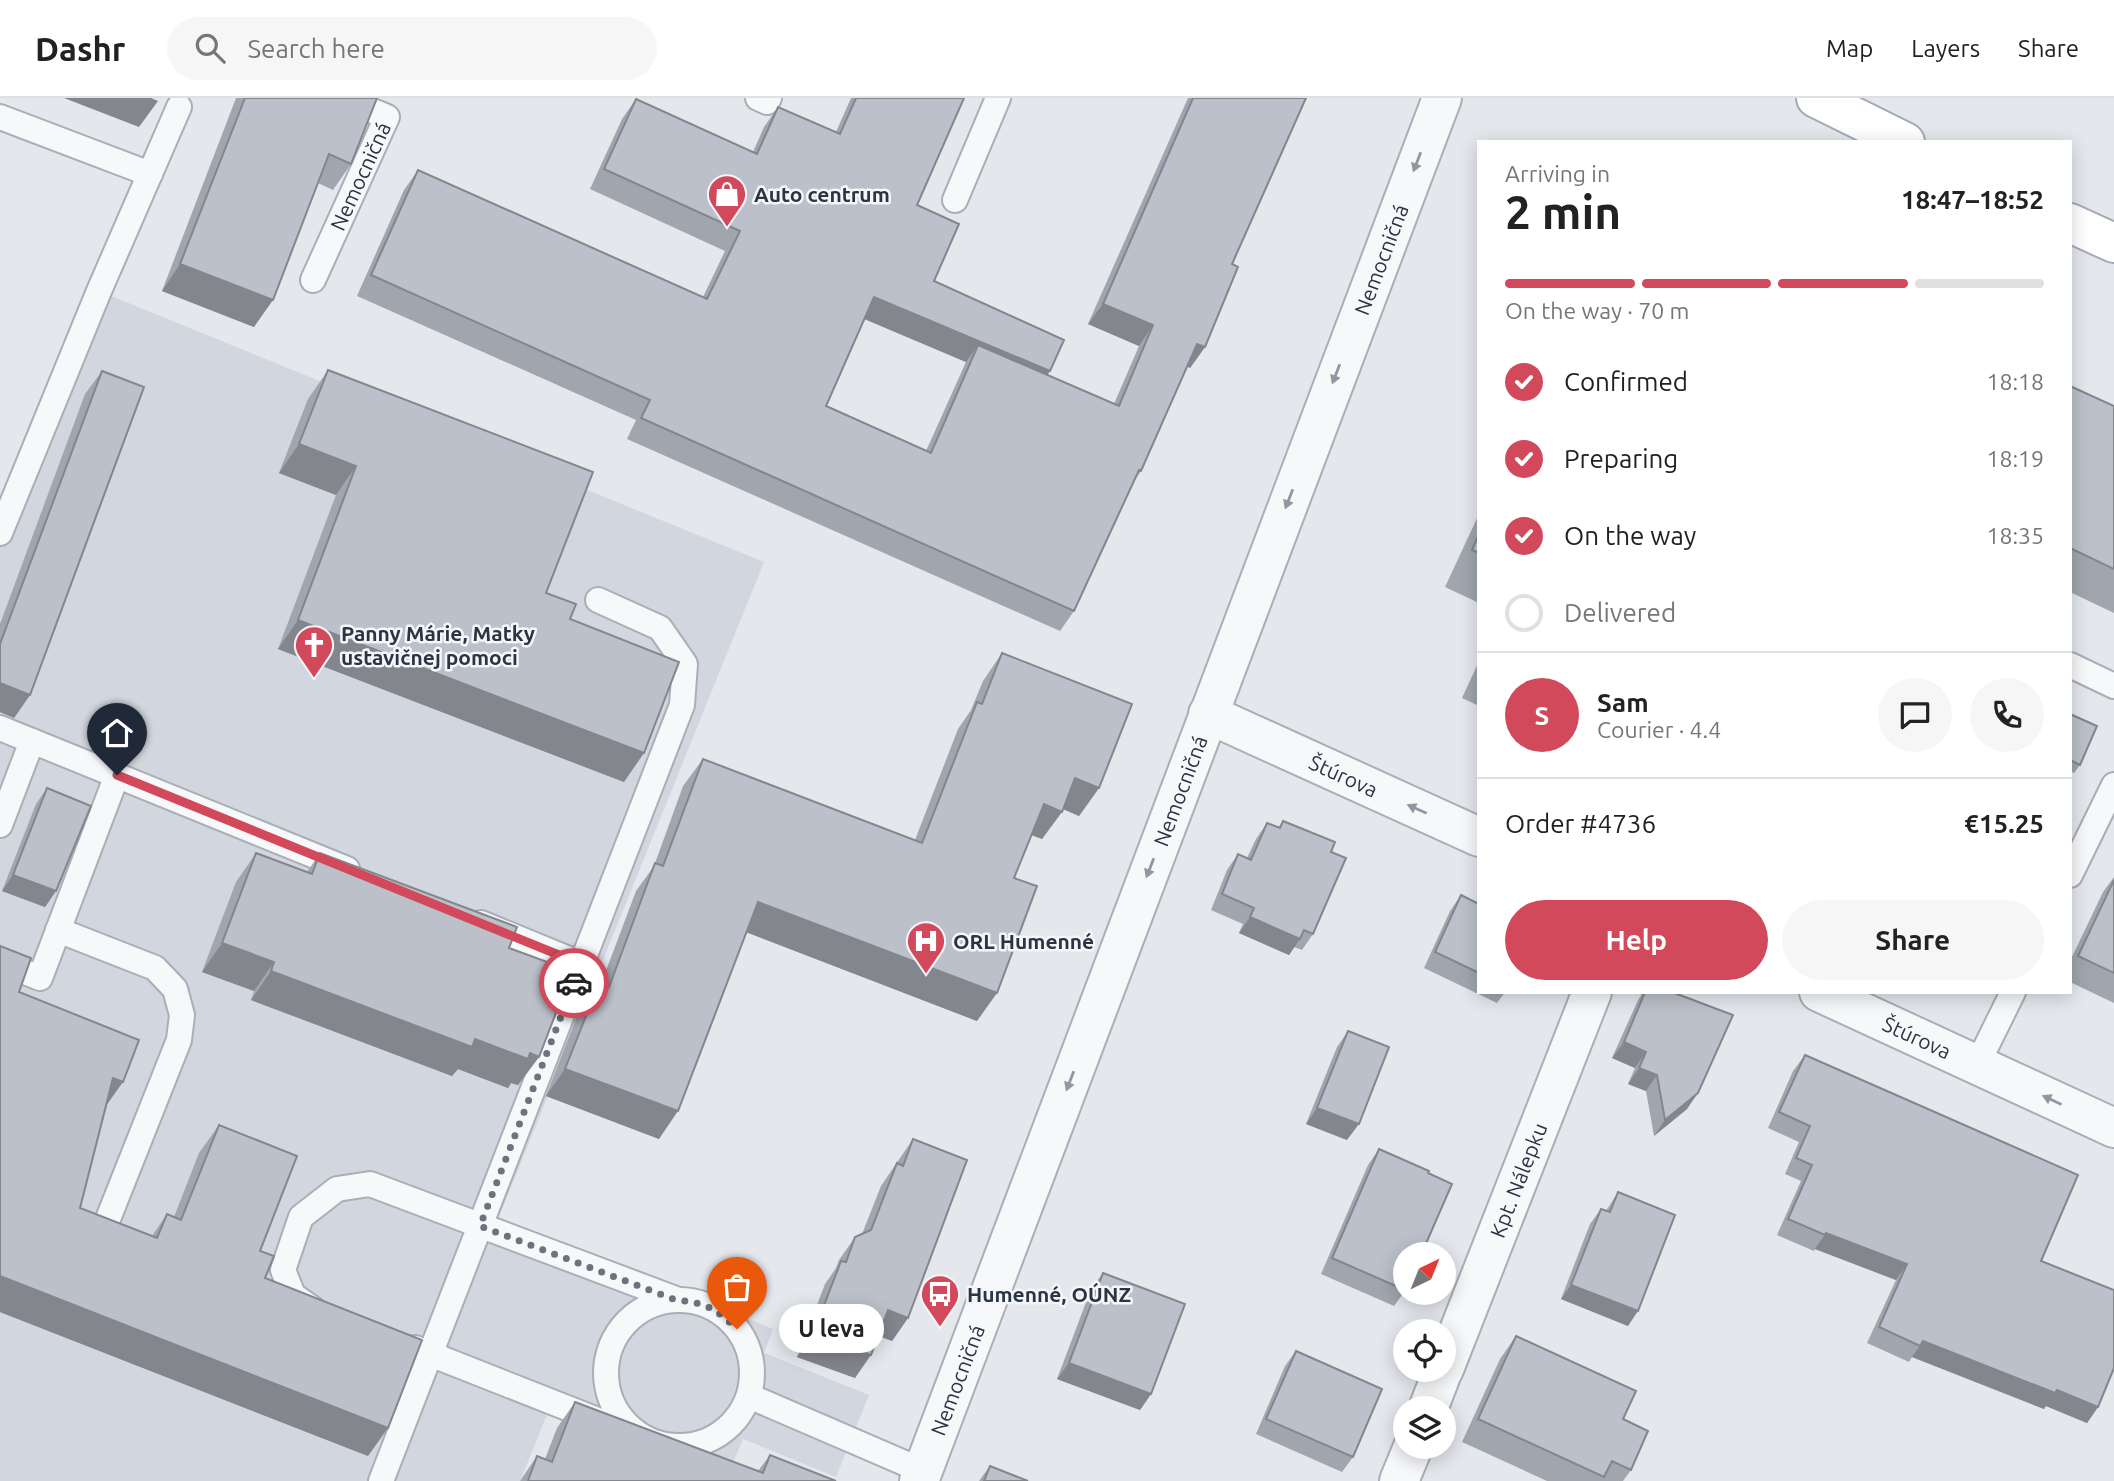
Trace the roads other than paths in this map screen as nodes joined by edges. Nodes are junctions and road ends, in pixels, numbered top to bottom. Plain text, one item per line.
1 (342, 98) edge
2 (758, 98) edge
3 (769, 98) edge
4 (998, 98) edge
5 (1442, 98) edge
6 (1816, 98) edge
7 (178, 107) dead end
8 (0, 117) edge
9 (1901, 140) edge
10 (150, 174) junction
11 (955, 200) dead end
12 (2072, 224) edge
13 (2114, 243) edge
14 (313, 280) dead end
15 (0, 533) edge
16 (598, 600) dead end
17 (2072, 666) edge
18 (2114, 687) edge
19 (1208, 714) junction
20 (0, 728) edge
21 (32, 741) junction
22 (117, 775) junction
23 (2114, 785) edge
24 (0, 825) edge
25 (1477, 836) edge
26 (2072, 871) edge
27 (362, 875) edge
28 (465, 917) edge
29 (58, 930) junction
30 (0, 962) edge
31 (581, 964) junction
32 (1591, 994) edge
33 (1823, 994) edge
34 (2012, 994) edge
35 (1977, 1065) junction
36 (2114, 1128) edge
37 (480, 1226) junction
38 (104, 1229) edge
39 (676, 1300) junction
40 (329, 1316) edge
41 (1456, 1336) edge
42 (392, 1340) edge
43 (430, 1354) junction
44 (749, 1396) junction
45 (646, 1439) junction
46 (1408, 1459) edge
47 (921, 1476) edge
48 (381, 1481) edge
49 (1399, 1481) edge

1 - 14 lane, Nemocničná
2 - 3 lane
4 - 11 lane
5 -> 19 street, Nemocničná
6 - 9 main road
7 - 10 lane
8 - 10 lane
10 - 15 lane
12 - 13 main road
16 - 31 lane
17 - 18 lane
25 -> 19 street, Štúrova
19 -> 47 street, Nemocničná
20 - 21 lane
21 - 22 lane
21 - 24 lane
22 - 27 lane
22 - 29 lane
23 - 26 lane
28 - 31 lane
29 - 30 lane
29 - 38 lane
31 - 37 lane
32 - 41 street, Kpt. Nálepku
33 - 35 street, Štúrova
34 - 35 lane, Štúrova
36 -> 35 street, Štúrova
37 - 39 lane
37 - 40 lane
37 - 43 lane
39 - 44 lane
39 - 45 lane
42 - 43 lane
43 - 45 lane
43 - 48 lane
44 - 45 lane
44 - 47 lane
46 - 49 street

